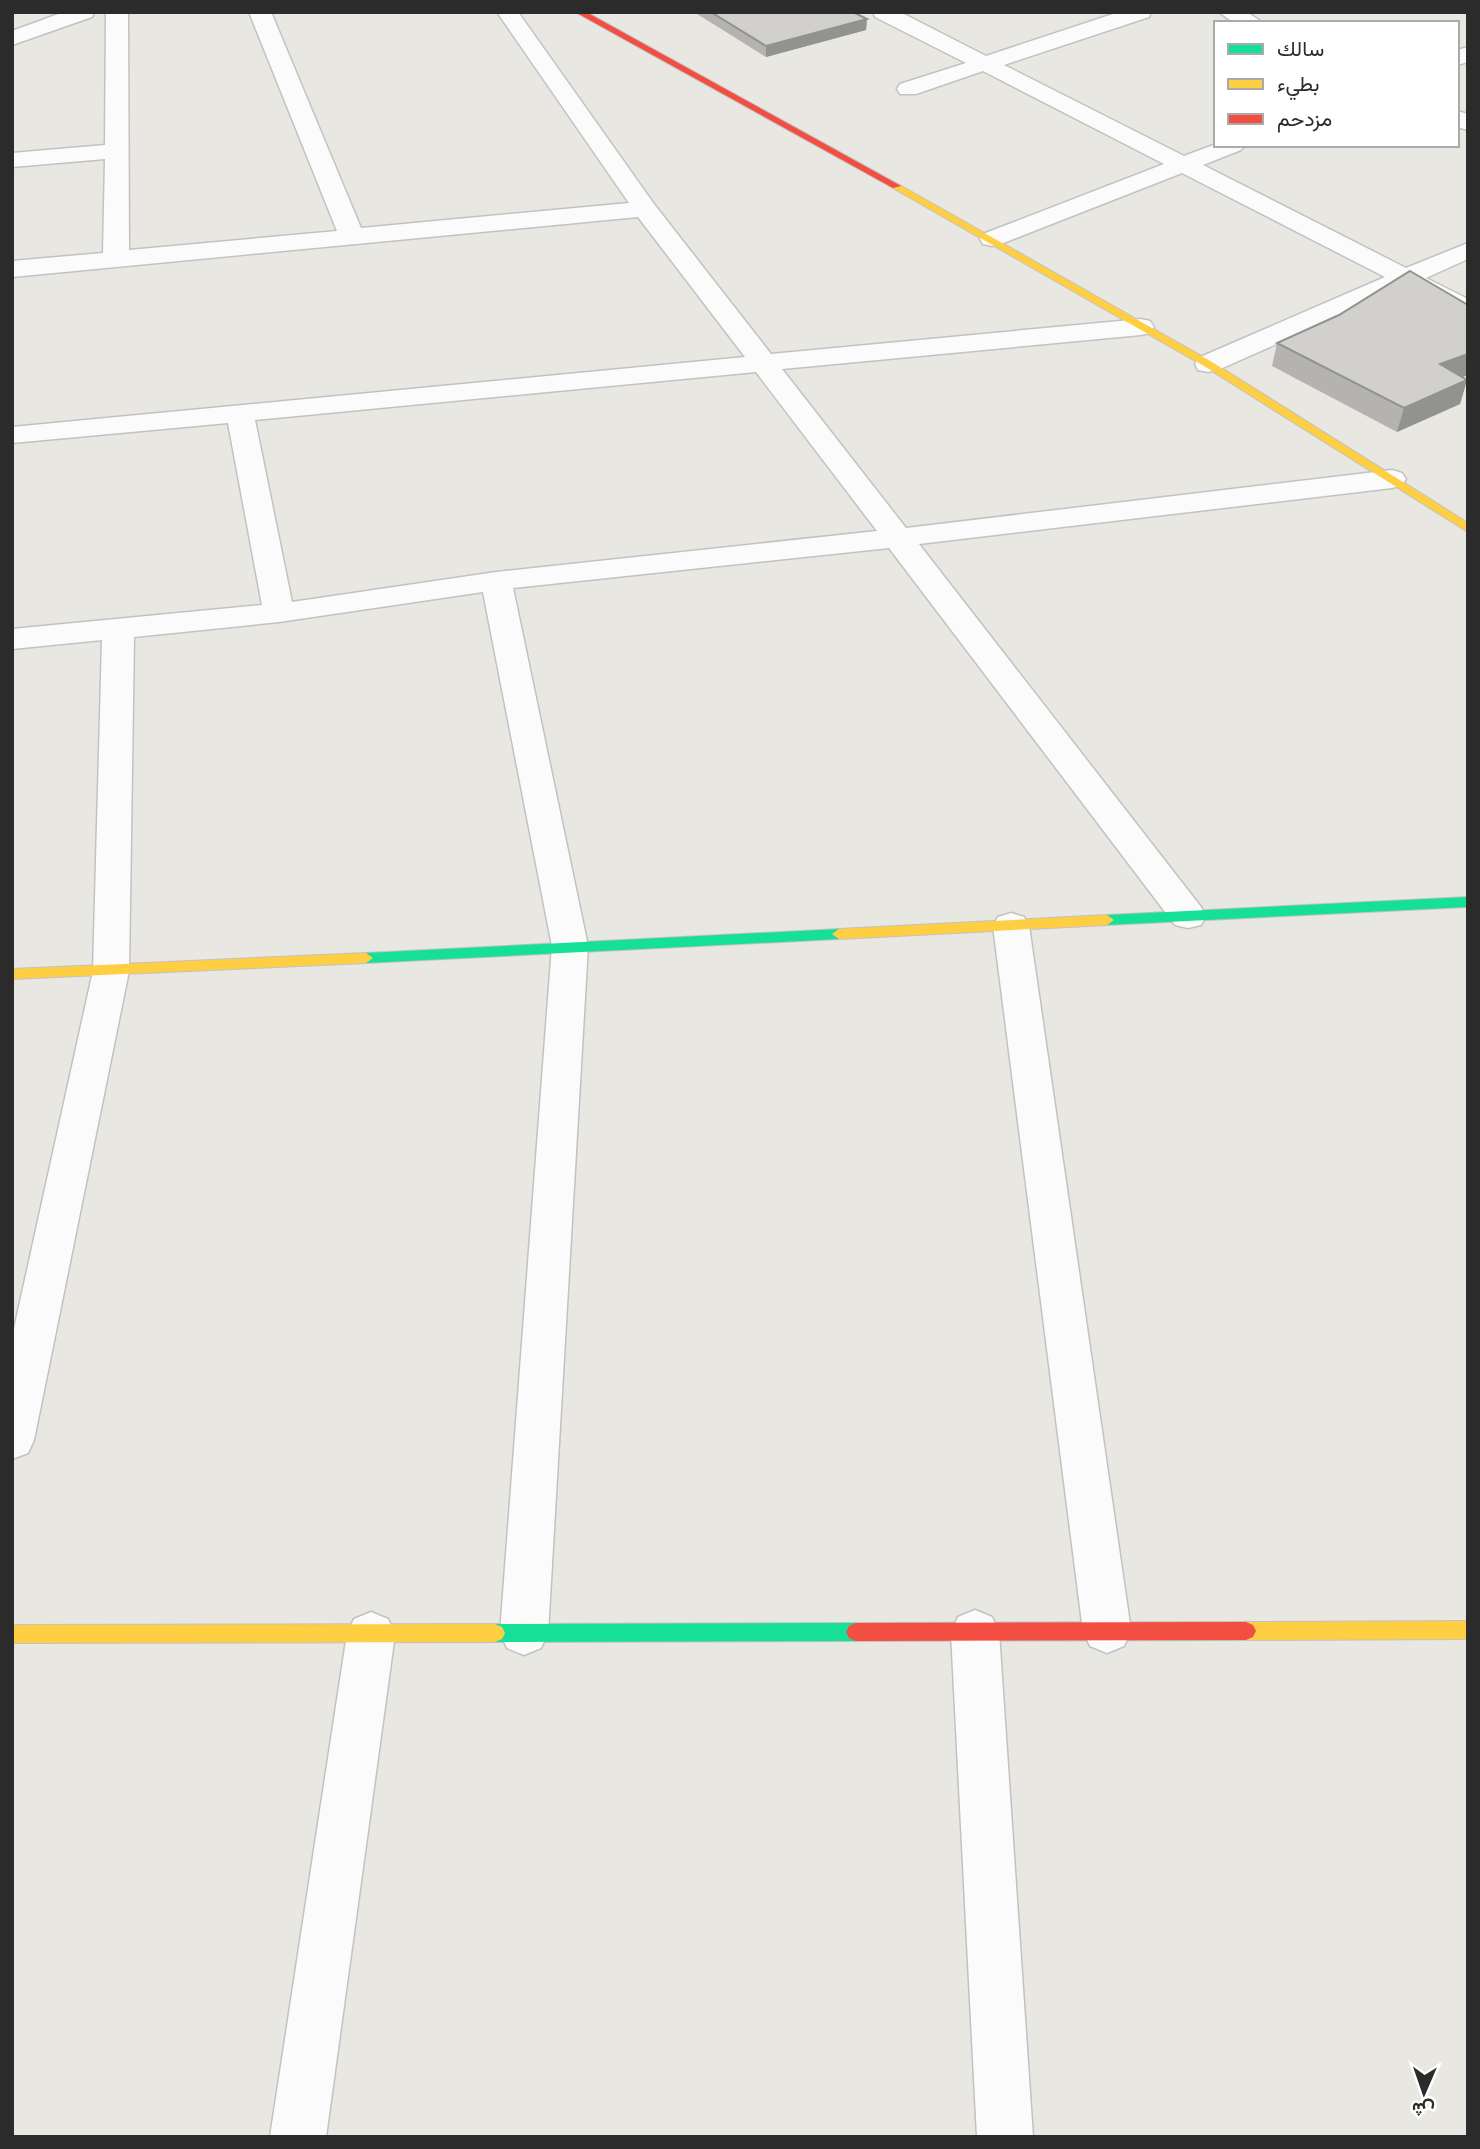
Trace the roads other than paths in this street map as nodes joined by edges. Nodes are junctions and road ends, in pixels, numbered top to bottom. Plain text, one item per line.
1 (84, 12) edge
2 (117, 12) edge
3 (260, 12) edge
4 (507, 12) edge
5 (579, 12) edge
6 (883, 12) edge
7 (1141, 12) edge
8 (1229, 12) edge
9 (1248, 21) edge
10 (12, 39) edge
11 (985, 63) junction
12 (908, 89) dead end
13 (1228, 147) edge
14 (115, 152) junction
15 (12, 160) edge
16 (1184, 164) junction
17 (645, 209) junction
18 (352, 237) junction
19 (992, 239) junction
20 (1468, 250) edge
21 (116, 259) junction
22 (12, 270) edge
23 (1405, 277) junction
24 (1468, 309) edge
25 (1141, 327) junction
26 (764, 364) junction
27 (1208, 364) junction
28 (240, 413) junction
29 (12, 435) edge
30 (1392, 479) junction
31 (1468, 528) edge
32 (898, 538) junction
33 (496, 581) junction
34 (279, 613) junction
35 (118, 630) junction
36 (12, 639) edge
37 (1467, 903) edge
38 (1188, 916) junction
39 (1011, 926) junction
40 (570, 946) junction
41 (111, 971) junction
42 (12, 974) edge
43 (12, 1440) edge
44 (1468, 1630) edge
45 (1107, 1631) junction
46 (975, 1632) junction
47 (524, 1633) junction
48 (12, 1634) edge
49 (371, 1634) junction
50 (298, 2137) edge
51 (1005, 2137) edge

1 - 10 street
2 - 14 street
3 - 18 street
4 - 17 street
5 - 19 street
6 - 11 street
7 - 11 street
8 - 9 street
11 - 12 street
11 - 16 street
13 - 16 street
14 - 15 street
14 - 21 street
16 - 19 street
16 - 23 street
17 - 18 street
17 - 26 street
18 - 21 street
19 - 25 street
20 - 23 street
21 - 22 street
23 - 24 street
23 - 27 street
25 - 26 street
25 - 27 street
26 - 28 street
26 - 32 street
27 - 30 street
28 - 29 street
28 - 34 street
30 - 31 street
30 - 32 street
32 - 33 street
32 - 38 street
33 - 34 street
33 - 40 street
34 - 35 street
35 - 36 street
35 - 41 street
37 - 38 street
38 - 39 street
39 - 40 street
39 - 45 street
40 - 41 street
40 - 47 street
41 - 42 street
41 - 43 street
44 - 45 street
45 - 46 street
46 - 47 street
46 - 51 street
47 - 49 street
48 - 49 street
49 - 50 street

